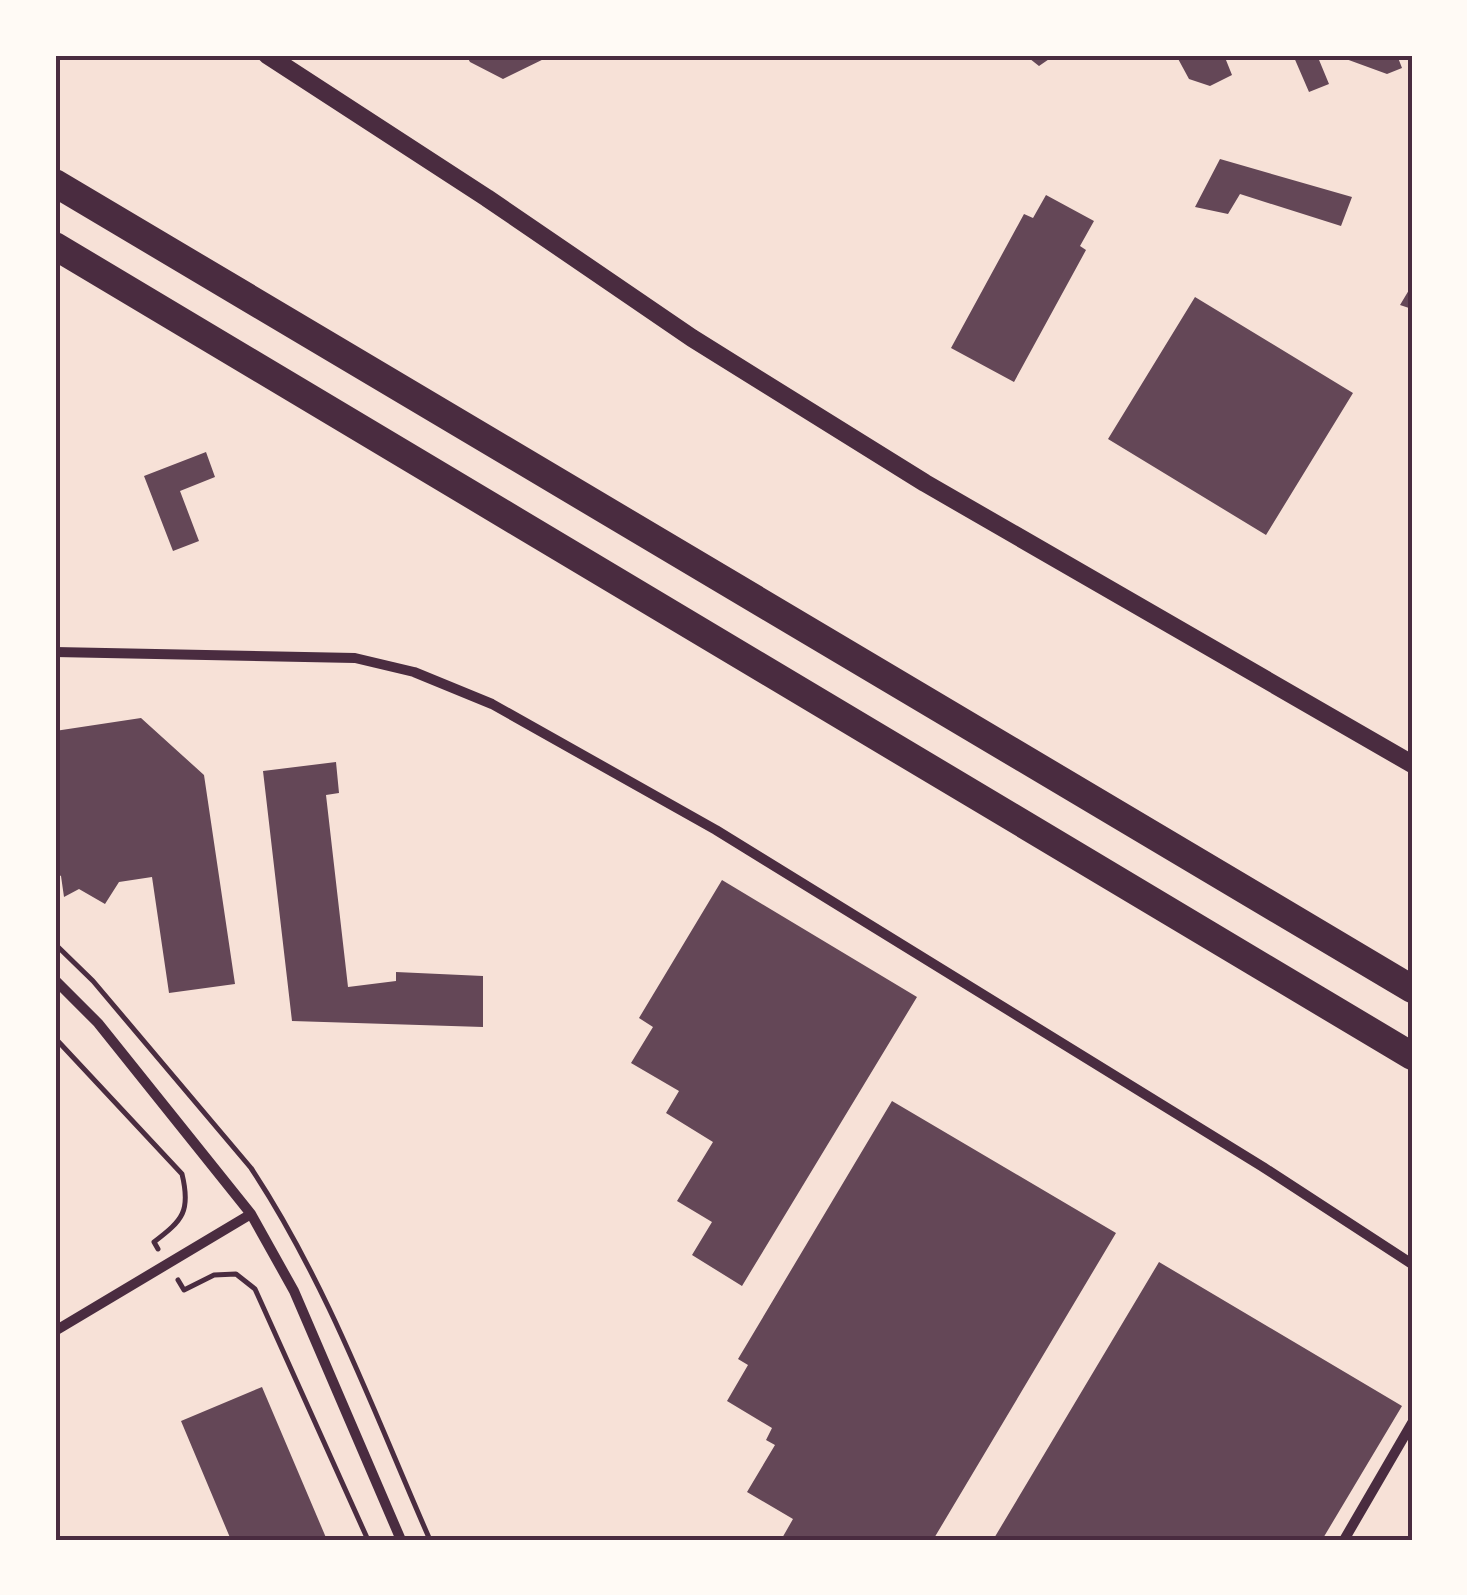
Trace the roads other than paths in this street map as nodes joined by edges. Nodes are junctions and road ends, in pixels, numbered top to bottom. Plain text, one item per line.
1 (267, 55) edge
2 (55, 183) edge
3 (55, 246) edge
4 (55, 652) edge
5 (1412, 764) edge
6 (55, 980) edge
7 (1412, 989) edge
8 (1412, 1056) edge
9 (251, 1214) junction
10 (1412, 1264) edge
11 (55, 1332) edge
12 (1412, 1423) edge
13 (401, 1540) edge
14 (1344, 1540) edge

1 - 5 street
2 - 7 highway
3 - 8 highway
4 - 10 street
6 - 9 street
9 - 11 street
9 - 13 street
12 - 14 street

